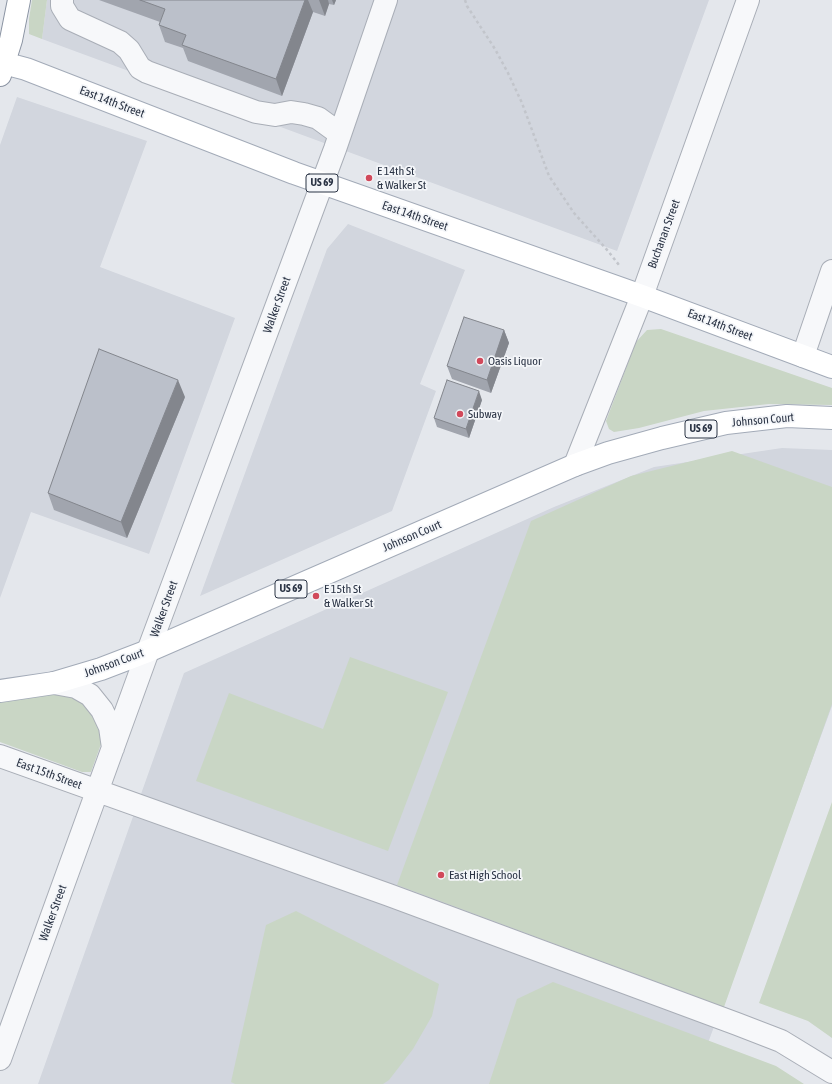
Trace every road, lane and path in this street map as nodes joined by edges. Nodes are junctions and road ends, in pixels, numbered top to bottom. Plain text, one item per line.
1 (19, 0) edge
2 (62, 0) edge
3 (386, 0) edge
4 (465, 0) edge
5 (748, 0) edge
6 (1, 67) edge
7 (340, 134) junction
8 (323, 183) junction
9 (619, 265) dead end
10 (832, 271) edge
11 (642, 296) junction
12 (803, 356) junction
13 (832, 366) edge
14 (832, 418) edge
15 (575, 465) junction
16 (148, 651) junction
17 (54, 683) junction
18 (0, 691) edge
19 (113, 748) junction
20 (0, 756) edge
21 (97, 791) junction
22 (0, 1059) edge
23 (832, 1072) edge

1 - 6 main road
2 - 7 street
3 - 7 street, Walker Street
4 - 9 path
5 - 11 street, Buchanan Street
6 - 8 main road, East 14th Street / US 69
7 - 8 street, Walker Street
8 - 11 main road, East 14th Street / US 69
8 - 16 street, Walker Street
10 - 12 street
11 - 12 main road, East 14th Street / US 69
11 - 15 street, Buchanan Street
12 - 13 main road, East 14th Street / US 69
14 - 15 main road, Johnson Court / US 69
15 - 16 main road, Johnson Court / US 69
16 - 17 main road, Johnson Court / US 69
16 - 19 street, Walker Street
17 - 18 main road, Johnson Court / US 69
17 - 19 street
19 - 21 street, Walker Street
20 - 21 street, East 15th Street
21 - 22 street, Walker Street
21 - 23 street, East 15th Street

